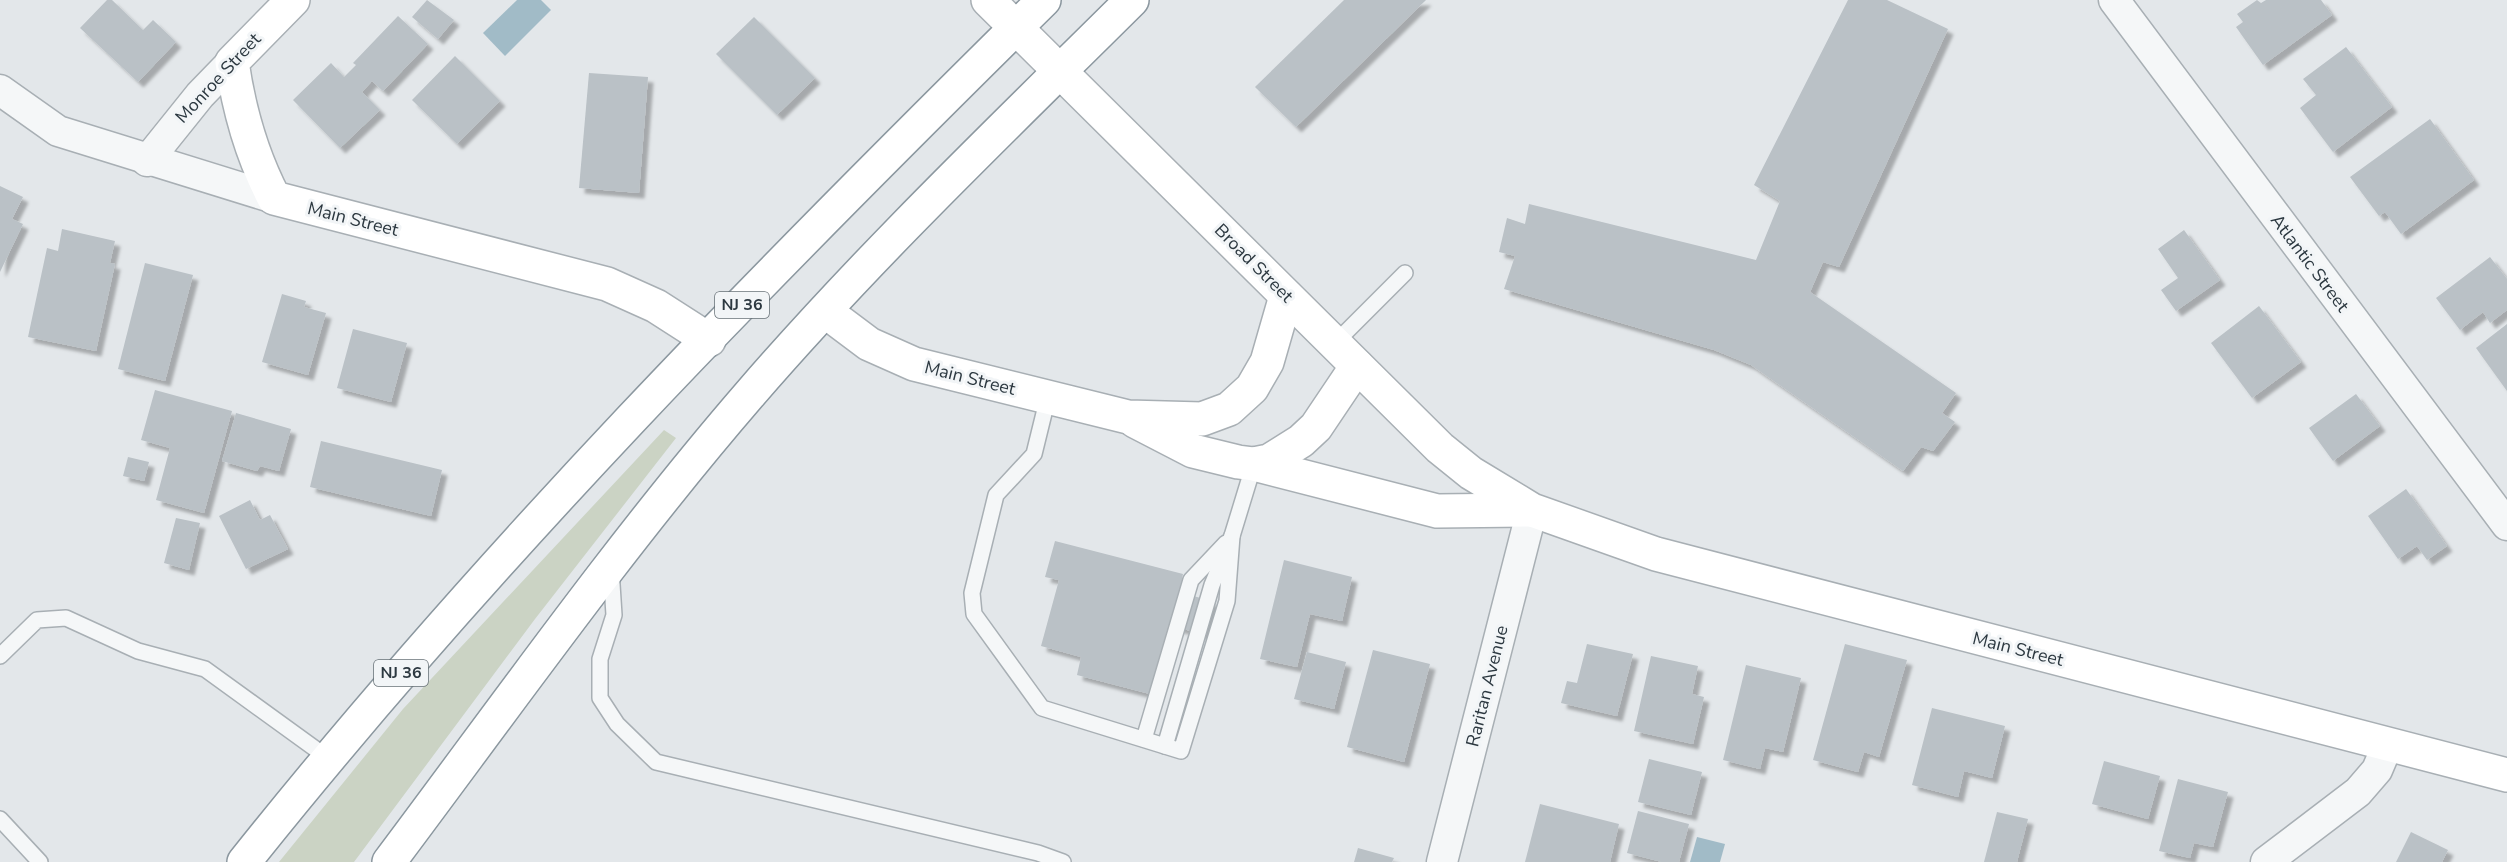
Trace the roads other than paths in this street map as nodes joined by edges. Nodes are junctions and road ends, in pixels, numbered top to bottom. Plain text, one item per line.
1 (293, 0) edge
2 (988, 0) edge
3 (1044, 0) edge
4 (1132, 0) edge
5 (2114, 0) edge
6 (1016, 28) junction
7 (232, 62) junction
8 (1061, 72) junction
9 (0, 90) edge
10 (147, 161) junction
11 (274, 198) junction
12 (1405, 273) dead end
13 (1286, 296) junction
14 (825, 311) junction
15 (709, 340) junction
16 (1334, 344) junction
17 (1357, 366) junction
18 (1048, 397) junction
19 (1128, 417) junction
20 (1254, 464) junction
21 (1532, 510) junction
22 (2507, 525) edge
23 (1232, 536) junction
24 (611, 567) junction
25 (0, 656) edge
26 (1144, 739) junction
27 (2388, 744) junction
28 (328, 758) junction
29 (2507, 775) edge
30 (0, 819) edge
31 (409, 849) edge
32 (40, 862) edge
33 (244, 862) edge
34 (389, 862) edge
35 (1063, 862) edge
36 (1442, 862) edge
37 (2266, 862) edge

1 - 7 main road, Monroe Street
2 - 6 main road, Broad Street
3 - 6 main road, NJ 36
4 - 8 main road
5 - 22 street, Atlantic Street
6 - 8 main road, Broad Street
6 - 15 main road, NJ 36
7 - 10 street, Monroe Street
7 - 11 main road
8 - 13 main road, Broad Street
8 - 14 main road
9 - 10 street, Main Street
10 - 11 street, Main Street
11 - 15 main road, Main Street
12 - 16 lane
13 - 16 main road, Broad Street
13 - 19 main road, Main Street
14 - 18 main road, Main Street
14 - 24 main road
15 - 28 main road, NJ 36
16 - 17 main road, Broad Street
17 - 20 main road
17 - 21 main road, Broad Street
18 - 19 main road, Main Street
18 - 26 lane
19 - 20 main road, Main Street
20 - 21 main road, Main Street
20 - 23 lane
21 - 27 main road, Main Street
21 - 36 street, Raritan Avenue
23 - 26 lane
23 - 26 lane
24 - 31 main road
24 - 35 lane
25 - 28 lane
27 - 29 main road, Main Street
27 - 37 street
28 - 33 main road, NJ 36
30 - 32 lane
31 - 34 main road

